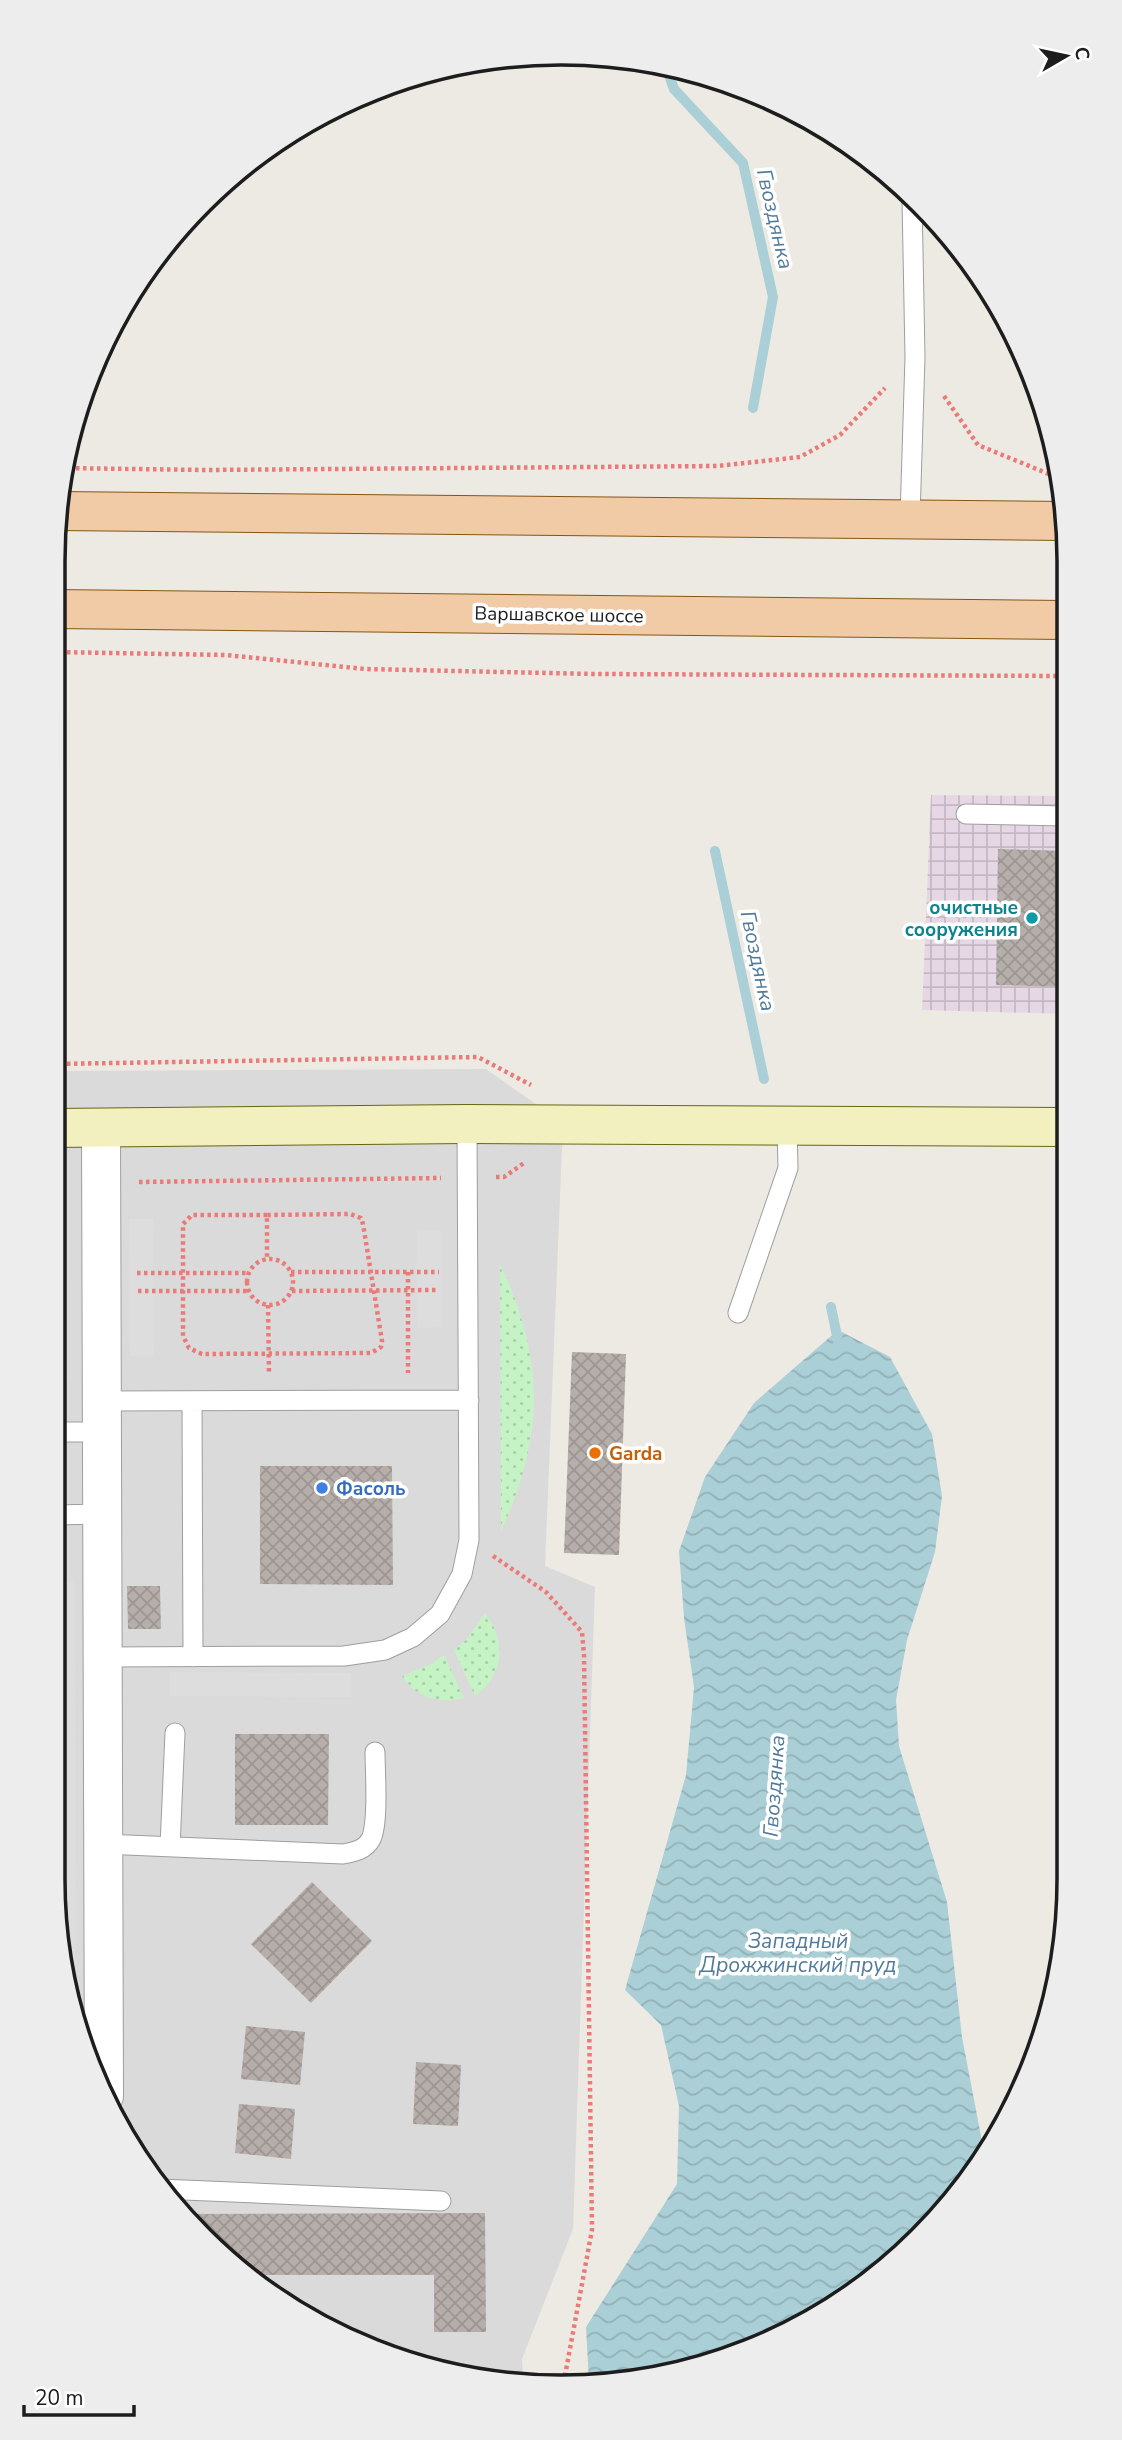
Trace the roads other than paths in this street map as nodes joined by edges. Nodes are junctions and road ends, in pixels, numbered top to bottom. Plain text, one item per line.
1 (912, 210) edge
2 (68, 511) edge
3 (910, 519) junction
4 (1055, 521) edge
5 (65, 609) edge
6 (1057, 620) edge
7 (966, 814) dead end
8 (1057, 816) edge
9 (467, 1124) junction
10 (787, 1125) junction
11 (1057, 1127) edge
12 (65, 1128) edge
13 (101, 1128) junction
14 (738, 1313) dead end
15 (469, 1400) junction
16 (192, 1401) junction
17 (102, 1416) junction
18 (65, 1428) edge
19 (102, 1514) junction
20 (65, 1515) edge
21 (102, 1657) junction
22 (193, 1657) junction
23 (175, 1733) dead end
24 (375, 1752) dead end
25 (103, 1844) junction
26 (170, 1847) junction
27 (104, 2071) edge
28 (174, 2190) edge
29 (441, 2200) dead end

1 - 3 lane
2 - 3 main road
3 - 4 main road
5 - 6 main road, Варшавское шоссе
7 - 8 lane
9 - 10 street
9 - 13 street
9 - 15 lane
10 - 11 street
10 - 14 lane
12 - 13 street
13 - 17 street
15 - 16 lane
15 - 22 lane
16 - 17 lane
16 - 22 lane
17 - 18 lane
17 - 19 street
19 - 20 lane
19 - 21 street
21 - 22 lane
21 - 25 street
23 - 26 lane
24 - 26 lane
25 - 26 lane
25 - 27 street
28 - 29 lane

